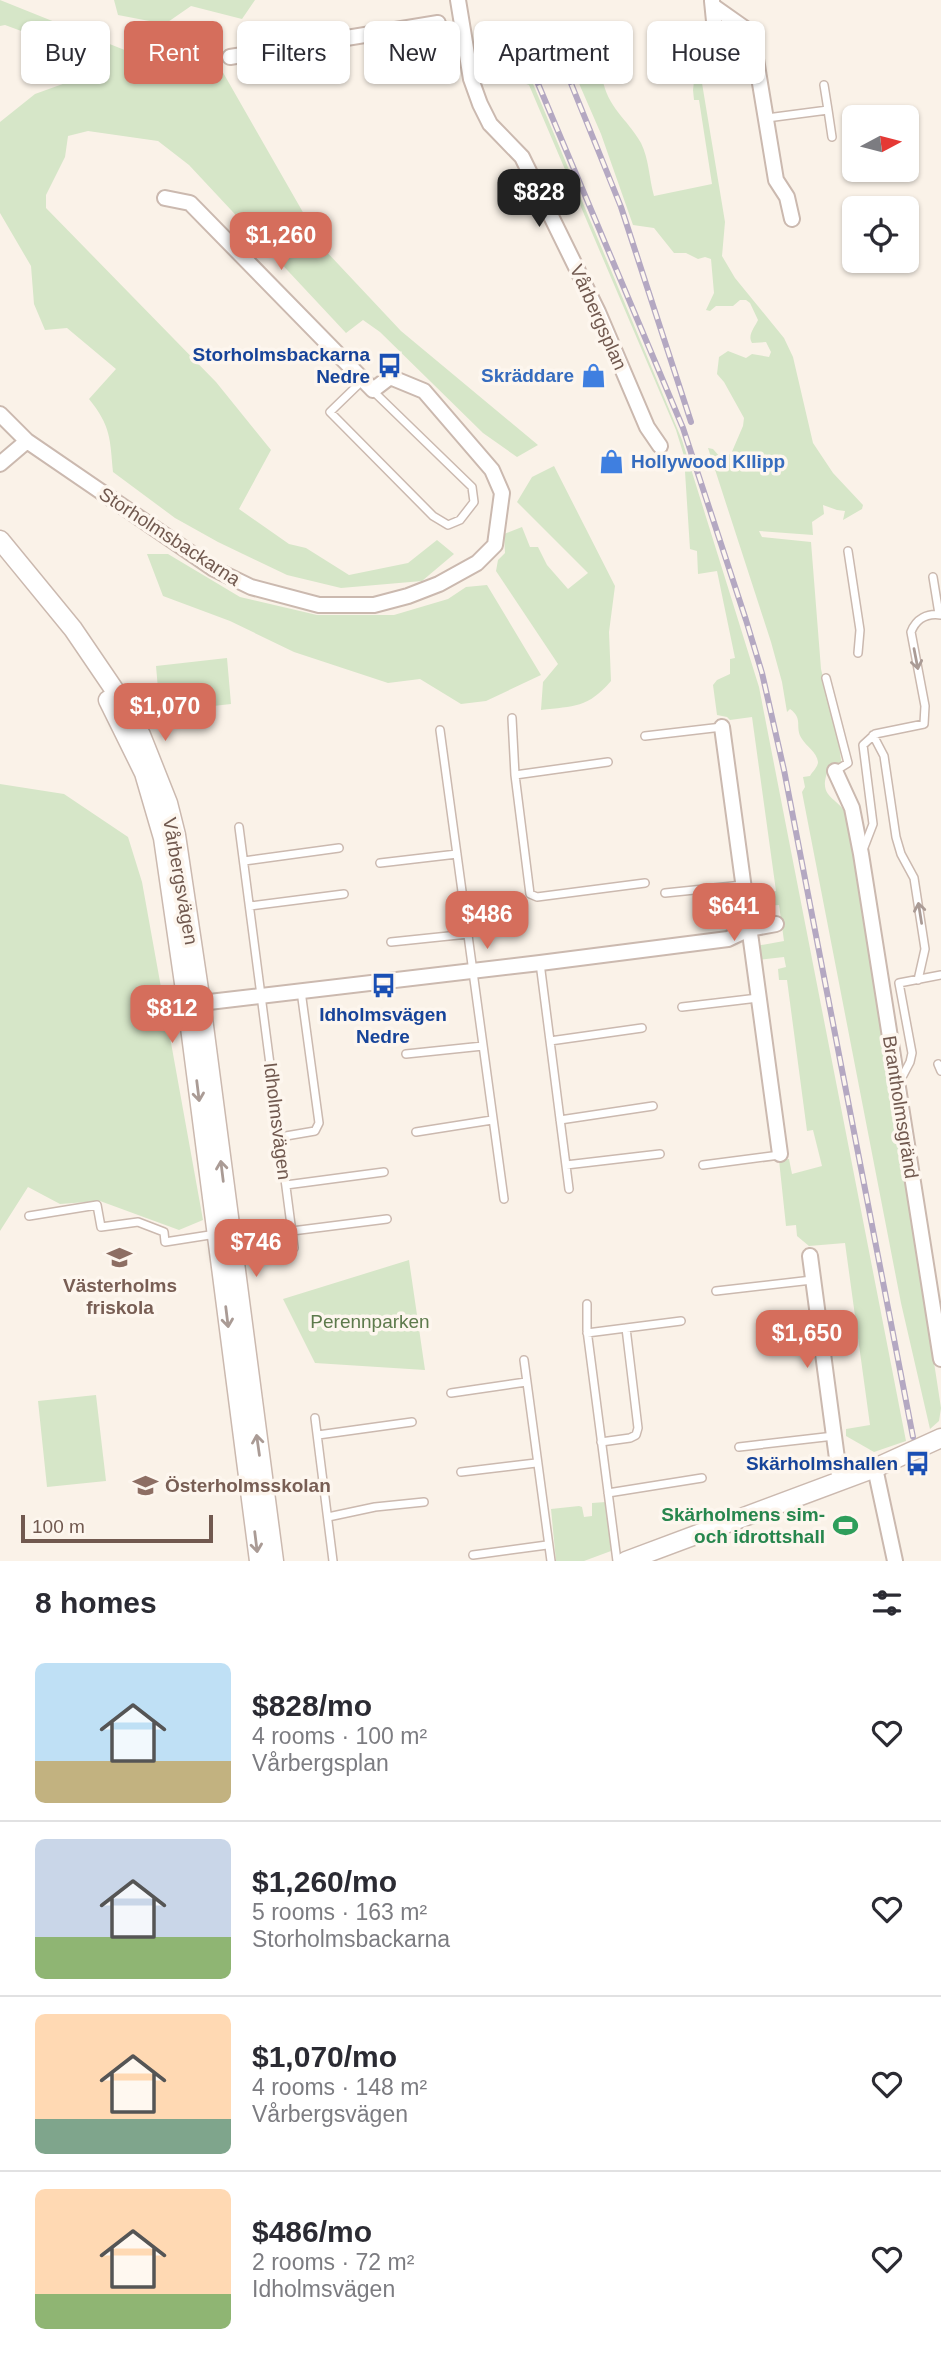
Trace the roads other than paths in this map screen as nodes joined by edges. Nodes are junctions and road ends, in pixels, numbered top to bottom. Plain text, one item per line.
1 (458, 0) edge
2 (712, 3) edge
3 (714, 21) edge
4 (364, 35) edge
5 (230, 57) dead end
6 (824, 85) dead end
7 (828, 110) junction
8 (767, 118) junction
9 (832, 137) dead end
10 (165, 198) dead end
11 (792, 219) dead end
12 (368, 385) junction
13 (0, 414) edge
14 (27, 441) junction
15 (660, 446) dead end
16 (0, 464) edge
17 (0, 540) edge
18 (848, 551) dead end
19 (0, 559) edge
20 (933, 577) dead end
21 (940, 614) edge
22 (858, 653) dead end
23 (826, 678) dead end
24 (512, 718) dead end
25 (722, 727) joint
26 (440, 730) dead end
27 (873, 735) junction
28 (645, 736) dead end
29 (608, 762) dead end
30 (835, 771) joint
31 (515, 775) junction
32 (240, 827) dead end
33 (339, 848) dead end
34 (457, 854) junction
35 (861, 854) junction
36 (244, 861) junction
37 (380, 863) dead end
38 (645, 883) dead end
39 (743, 885) junction
40 (666, 893) dead end
41 (344, 894) dead end
42 (250, 906) junction
43 (776, 924) dead end
44 (749, 929) junction
45 (468, 934) junction
46 (391, 942) dead end
47 (540, 963) junction
48 (473, 971) junction
49 (941, 975) edge
50 (918, 980) junction
51 (301, 990) junction
52 (261, 995) junction
53 (758, 998) junction
54 (194, 1003) junction
55 (682, 1007) dead end
56 (642, 1028) dead end
57 (550, 1041) junction
58 (483, 1046) junction
59 (406, 1054) dead end
60 (898, 1085) junction
61 (653, 1106) dead end
62 (492, 1120) junction
63 (560, 1120) junction
64 (416, 1132) dead end
65 (280, 1137) junction
66 (660, 1154) dead end
67 (780, 1154) joint
68 (566, 1165) junction
69 (703, 1165) dead end
70 (384, 1172) dead end
71 (286, 1185) junction
72 (569, 1189) dead end
73 (504, 1199) dead end
74 (29, 1216) dead end
75 (387, 1219) dead end
76 (292, 1231) junction
77 (216, 1234) junction
78 (294, 1248) dead end
79 (810, 1256) dead end
80 (812, 1280) junction
81 (716, 1291) dead end
82 (587, 1304) dead end
83 (681, 1321) dead end
84 (626, 1328) junction
85 (587, 1333) junction
86 (524, 1360) dead end
87 (941, 1360) edge
88 (526, 1382) junction
89 (451, 1393) dead end
90 (315, 1418) dead end
91 (412, 1422) dead end
92 (318, 1435) junction
93 (834, 1436) junction
94 (941, 1438) edge
95 (601, 1442) junction
96 (739, 1447) dead end
97 (536, 1463) junction
98 (875, 1468) junction
99 (461, 1472) dead end
100 (702, 1478) dead end
101 (840, 1480) junction
102 (608, 1493) junction
103 (424, 1502) dead end
104 (328, 1517) junction
105 (547, 1545) junction
106 (473, 1555) dead end
107 (259, 1561) edge
108 (274, 1561) edge
109 (333, 1561) edge
110 (551, 1561) edge
111 (617, 1561) edge
112 (626, 1561) edge
113 (895, 1561) edge

1 - 15 street, Vårbergsplan
2 - 3 street
2 - 8 street
4 - 5 street
6 - 7 lane
7 - 8 lane
7 - 9 lane
8 - 11 street
10 - 12 street
12 - 12 lane
12 - 14 street, Storholmsbackarna
13 - 14 street, Storholmsbackarna
14 - 16 street
17 - 54 street, Vårbergsvägen
18 - 22 lane
19 - 54 street, Vårbergsvägen
20 - 21 lane
21 -> 27 lane
23 - 30 lane, Brantholmsgränd
24 - 31 lane
25 - 28 lane
25 - 39 street
26 - 34 lane
27 - 35 lane, Brantholmsgränd
50 -> 27 lane
29 - 31 lane
30 - 35 street, Brantholmsgränd
31 - 38 lane
32 - 36 lane, Idholmsvägen
33 - 36 lane
34 - 37 lane
34 - 45 lane
35 - 60 street, Brantholmsgränd
36 - 42 lane, Idholmsvägen
39 - 40 lane
39 - 44 street
41 - 42 lane
42 - 52 lane, Idholmsvägen
43 - 44 street
44 - 47 street
44 - 53 street
45 - 46 lane
45 - 48 lane
47 - 48 street
47 - 57 lane
48 - 51 street
48 - 58 lane
49 - 50 lane
50 - 60 lane
51 - 52 street
51 - 65 lane
52 - 54 street
52 - 65 lane, Idholmsvägen
53 - 55 lane
53 - 67 street
54 -> 77 street, Vårbergsvägen
108 -> 54 street, Vårbergsvägen
56 - 57 lane
57 - 63 lane
58 - 59 lane
58 - 62 lane
60 - 87 street, Brantholmsgränd
61 - 63 lane
62 - 64 lane
62 - 73 lane
63 - 68 lane
65 - 71 lane, Idholmsvägen
66 - 68 lane
67 - 69 lane
68 - 72 lane
70 - 71 lane
71 - 76 lane, Idholmsvägen
74 - 77 lane
75 - 76 lane
76 - 78 lane, Idholmsvägen
77 -> 107 street, Vårbergsvägen
79 - 80 street
80 - 81 lane
80 - 93 street
82 - 85 lane
83 - 84 lane
84 - 85 lane
84 - 95 lane
85 - 95 lane
86 - 88 lane
88 - 89 lane
88 - 97 lane
90 - 92 lane
91 - 92 lane
92 - 104 lane
93 - 96 lane
93 - 101 street
94 - 98 street
95 - 102 lane
97 - 99 lane
97 - 105 lane
98 - 101 street
98 - 113 street
100 - 102 lane
101 - 112 street
102 - 111 lane
103 - 104 lane
104 - 109 lane
105 - 106 lane
105 - 110 lane

